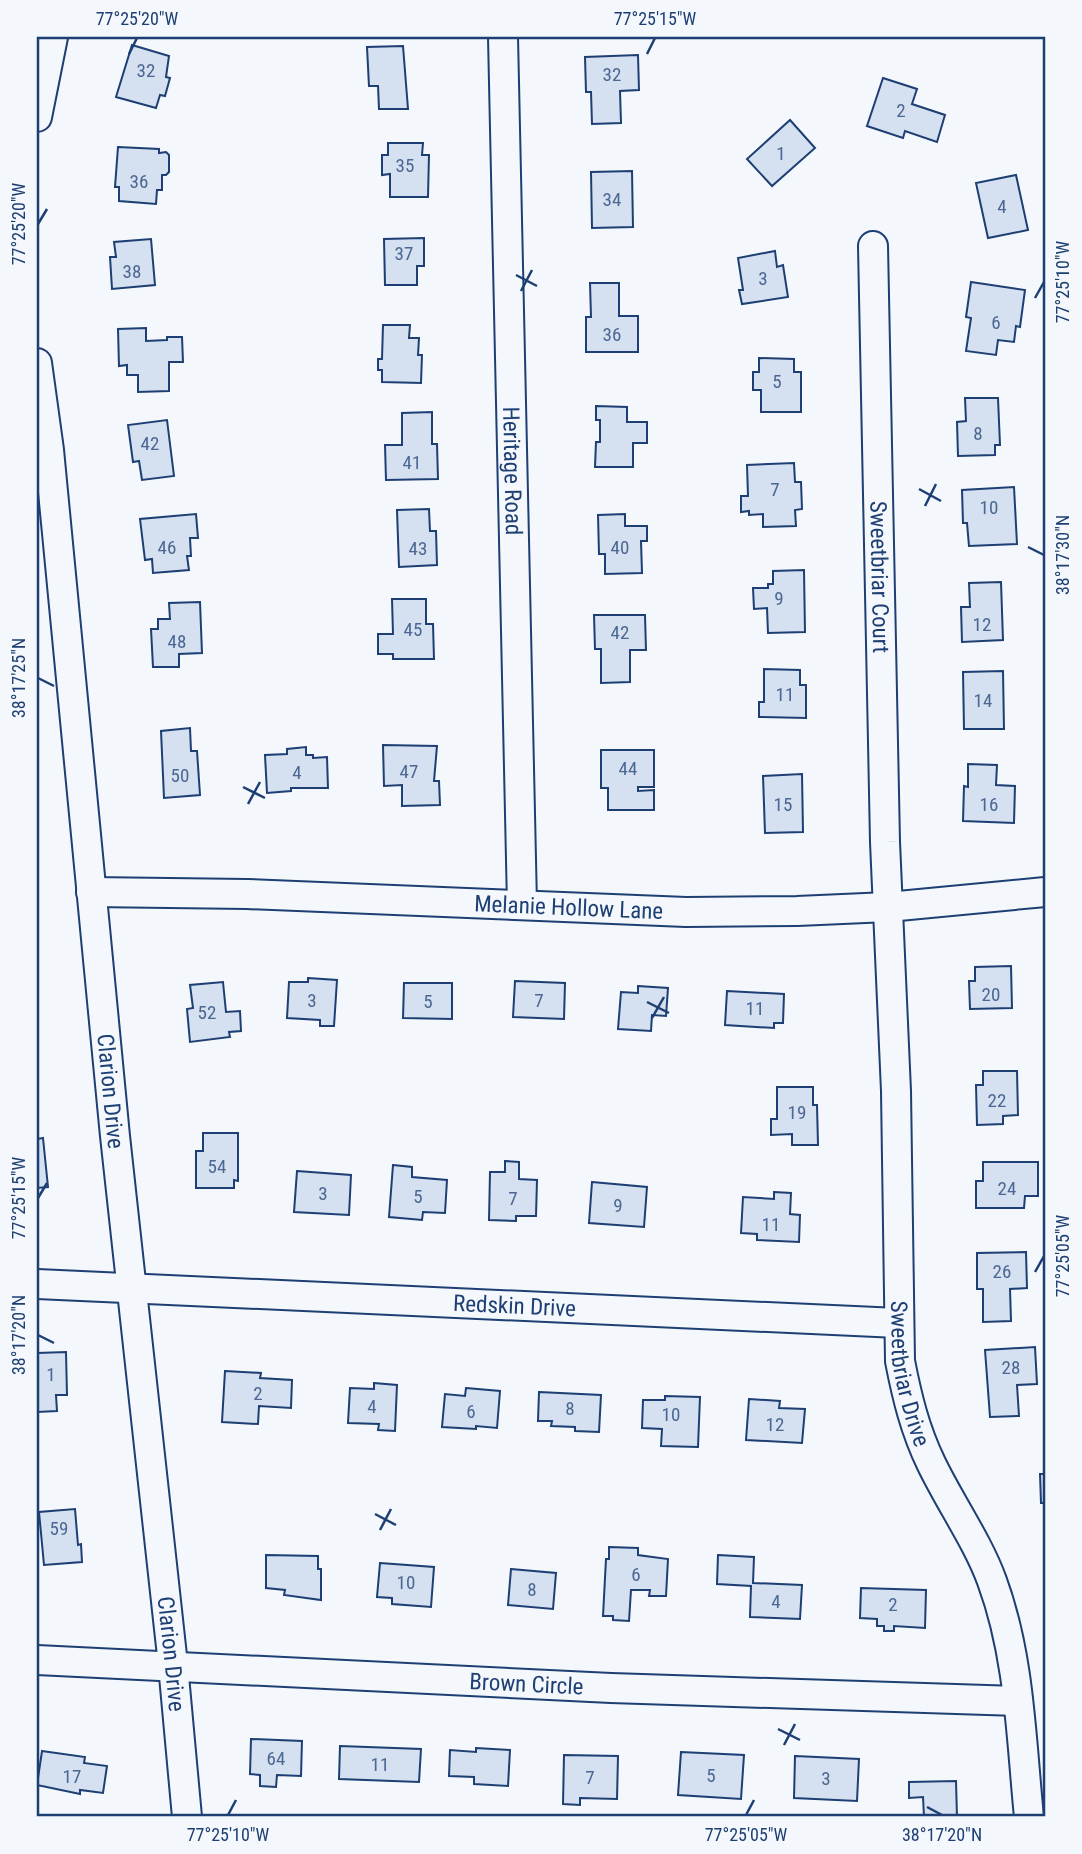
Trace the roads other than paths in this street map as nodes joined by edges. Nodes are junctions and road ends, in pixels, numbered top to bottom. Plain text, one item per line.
1 (53, 37) edge
2 (503, 37) edge
3 (37, 117) edge
4 (873, 246) dead end
5 (37, 363) edge
6 (91, 892) junction
7 (1045, 892) edge
8 (522, 905) junction
9 (888, 907) junction
10 (37, 1284) edge
11 (131, 1289) junction
12 (898, 1322) junction
13 (37, 1660) edge
14 (173, 1665) junction
15 (1018, 1700) junction
16 (187, 1817) edge
17 (1028, 1817) edge

1 - 3 street
2 - 8 street, Heritage Road
4 - 9 street, Sweetbriar Court
5 - 6 street, Clarion Drive
6 - 8 street, Melanie Hollow Lane
6 - 11 street, Clarion Drive
7 - 9 street, Melanie Hollow Lane
8 - 9 street, Melanie Hollow Lane
9 - 12 street, Sweetbriar Drive
10 - 11 street, Redskin Drive
11 - 12 street, Redskin Drive
11 - 14 street, Clarion Drive
12 - 15 street, Sweetbriar Drive
13 - 14 street, Brown Circle
14 - 15 street, Brown Circle
14 - 16 street, Clarion Drive
15 - 17 street, Sweetbriar Drive

